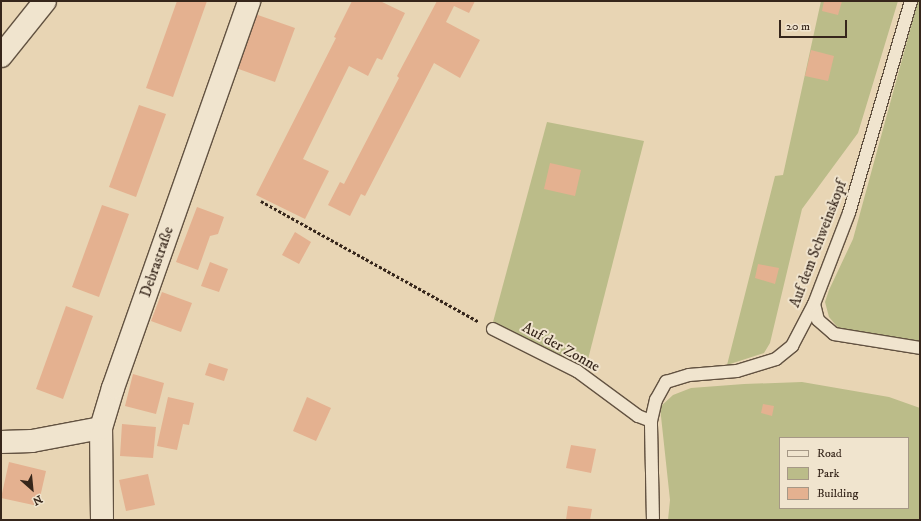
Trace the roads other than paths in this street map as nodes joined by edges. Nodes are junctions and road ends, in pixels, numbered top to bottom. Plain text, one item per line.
1 (45, 1) edge
2 (249, 1) edge
3 (911, 1) edge
4 (1, 56) edge
5 (814, 304) junction
6 (493, 329) road end
7 (920, 348) edge
8 (652, 420) junction
9 (101, 428) junction
10 (1, 442) edge
11 (102, 520) edge
12 (653, 520) edge

1 - 4 street
2 - 9 street, Debrastraße
3 - 5 lane, Auf dem Schweinskopf
5 - 7 lane
5 - 8 lane, Auf dem Schweinskopf
6 - 8 lane, Auf der Zonne
8 - 12 lane, Auf dem Schweinskopf
9 - 10 street
9 - 11 street, Debrastraße

